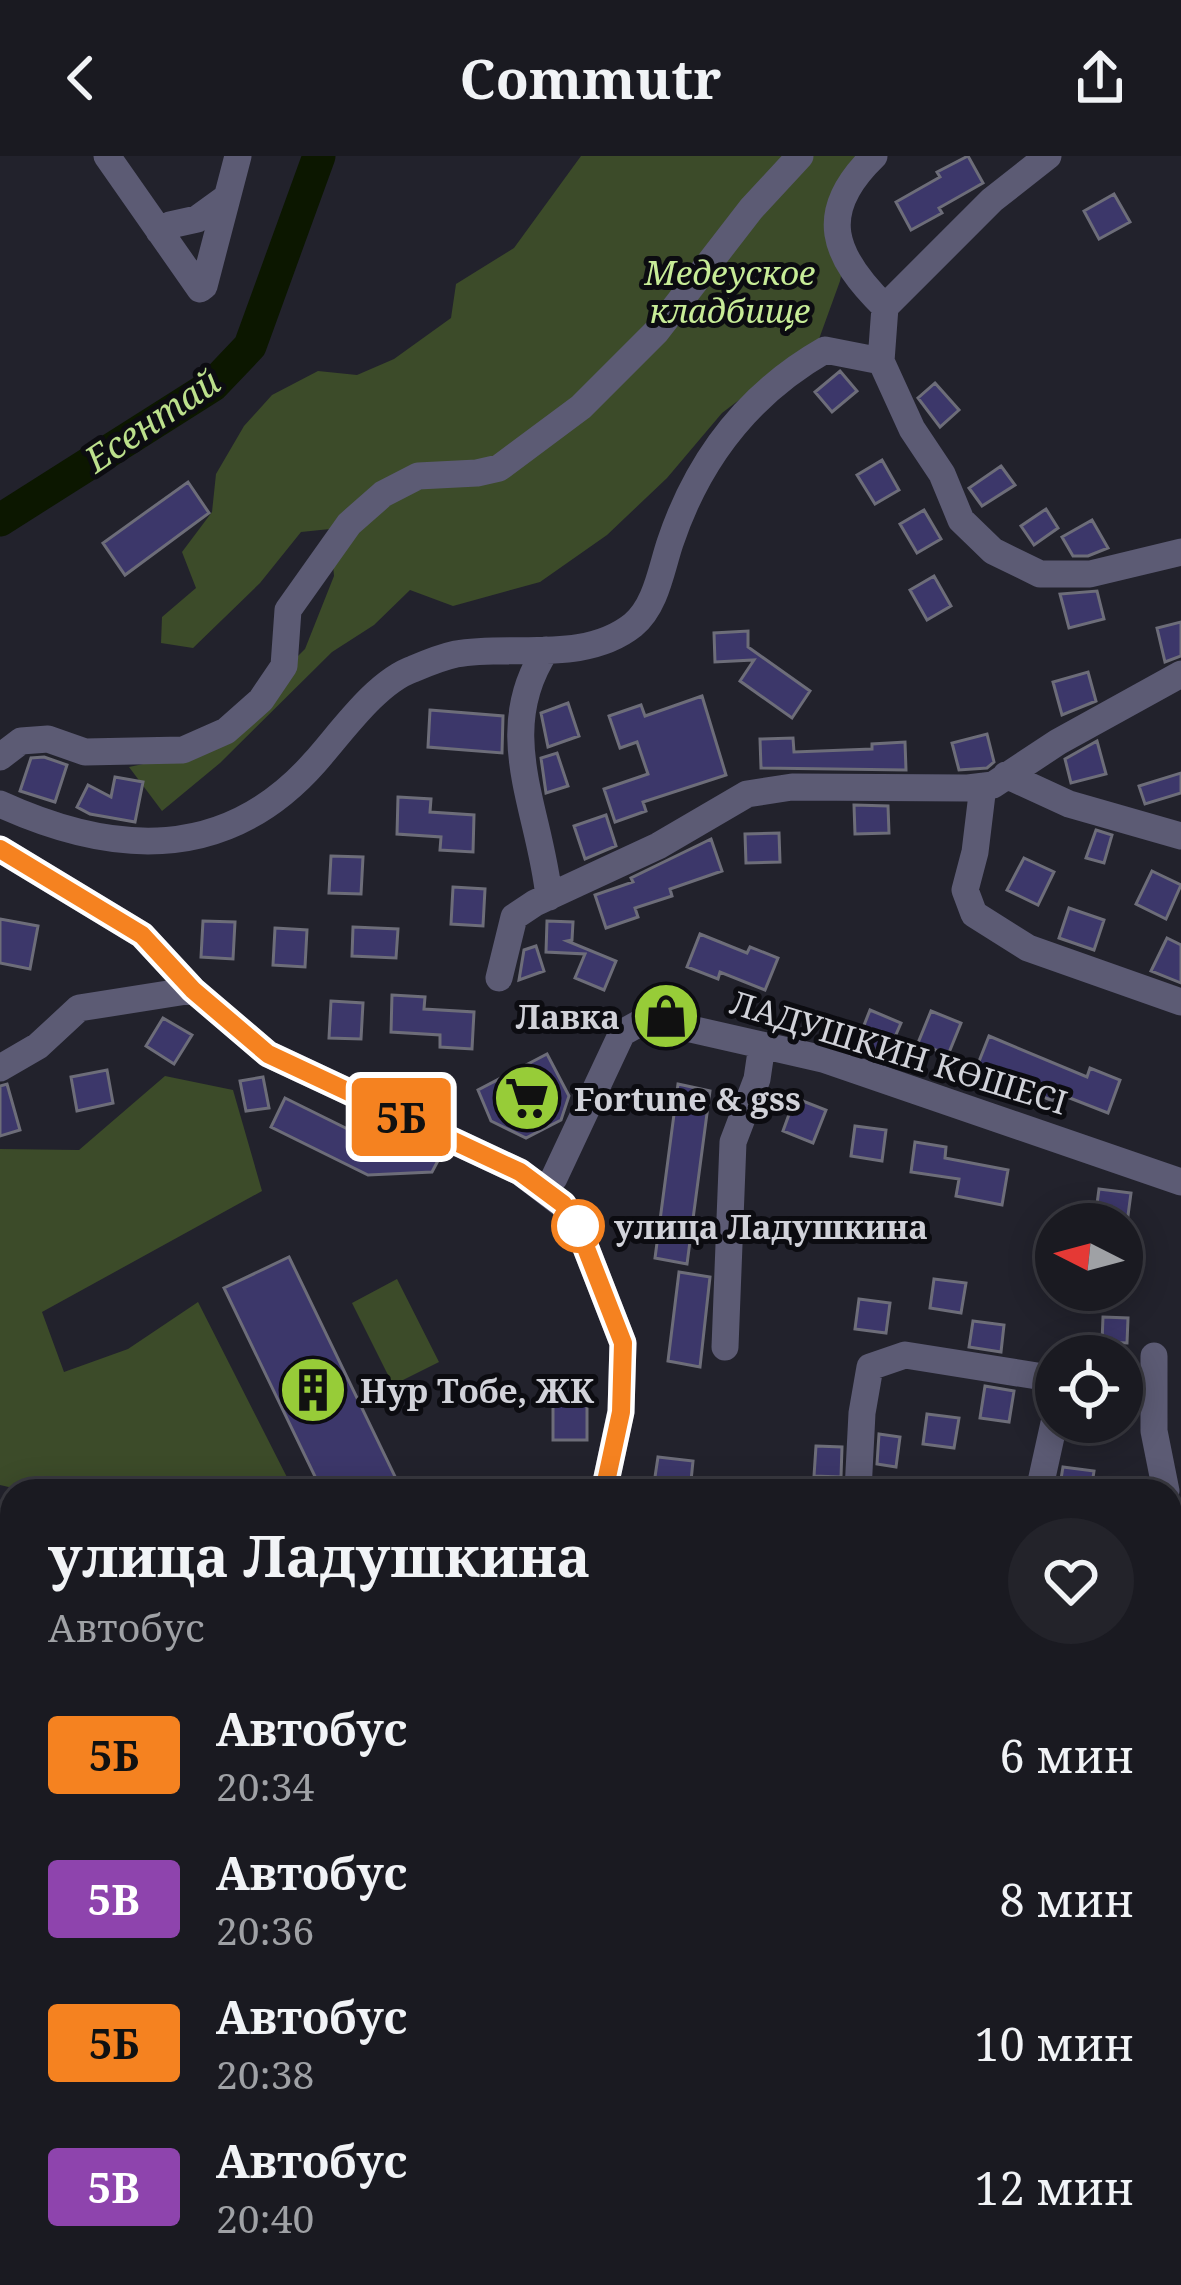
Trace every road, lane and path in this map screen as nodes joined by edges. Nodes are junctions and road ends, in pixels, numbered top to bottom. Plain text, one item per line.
1 (107, 156) edge
2 (238, 156) edge
3 (800, 156) edge
4 (874, 156) edge
5 (1048, 156) edge
6 (226, 198) junction
7 (158, 232) junction
8 (885, 307) junction
9 (881, 362) junction
10 (1181, 552) edge
11 (546, 650) junction
12 (1181, 674) edge
13 (0, 757) edge
14 (995, 780) junction
15 (0, 804) edge
16 (1181, 836) edge
17 (0, 849) edge
18 (549, 897) junction
19 (499, 978) dead end
20 (193, 990) junction
21 (1181, 1002) edge
22 (761, 1045) junction
23 (0, 1068) edge
24 (1181, 1182) edge
25 (545, 1187) junction
26 (725, 1347) dead end
27 (1154, 1356) dead end
28 (1035, 1376) edge
29 (1050, 1443) edge
30 (607, 1479) edge
31 (859, 1479) edge
32 (1042, 1479) edge
33 (1164, 1479) edge

1 - 7 street
2 - 6 street
3 - 13 street
4 - 8 street
5 - 8 street
6 - 7 street
6 - 7 street
8 - 9 street
9 - 10 street
9 - 11 street
11 - 15 street
11 - 18 street
12 - 14 street
14 - 16 street
14 - 18 street
14 - 21 street
17 - 20 street
18 - 19 street
20 - 23 street
20 - 25 street
22 - 24 street, ЛАДУШКИН КӨШЕСІ
22 - 25 street, ЛАДУШКИН КӨШЕСІ
22 - 26 street
25 - 30 street
27 - 33 street
28 - 31 street
29 - 32 street

